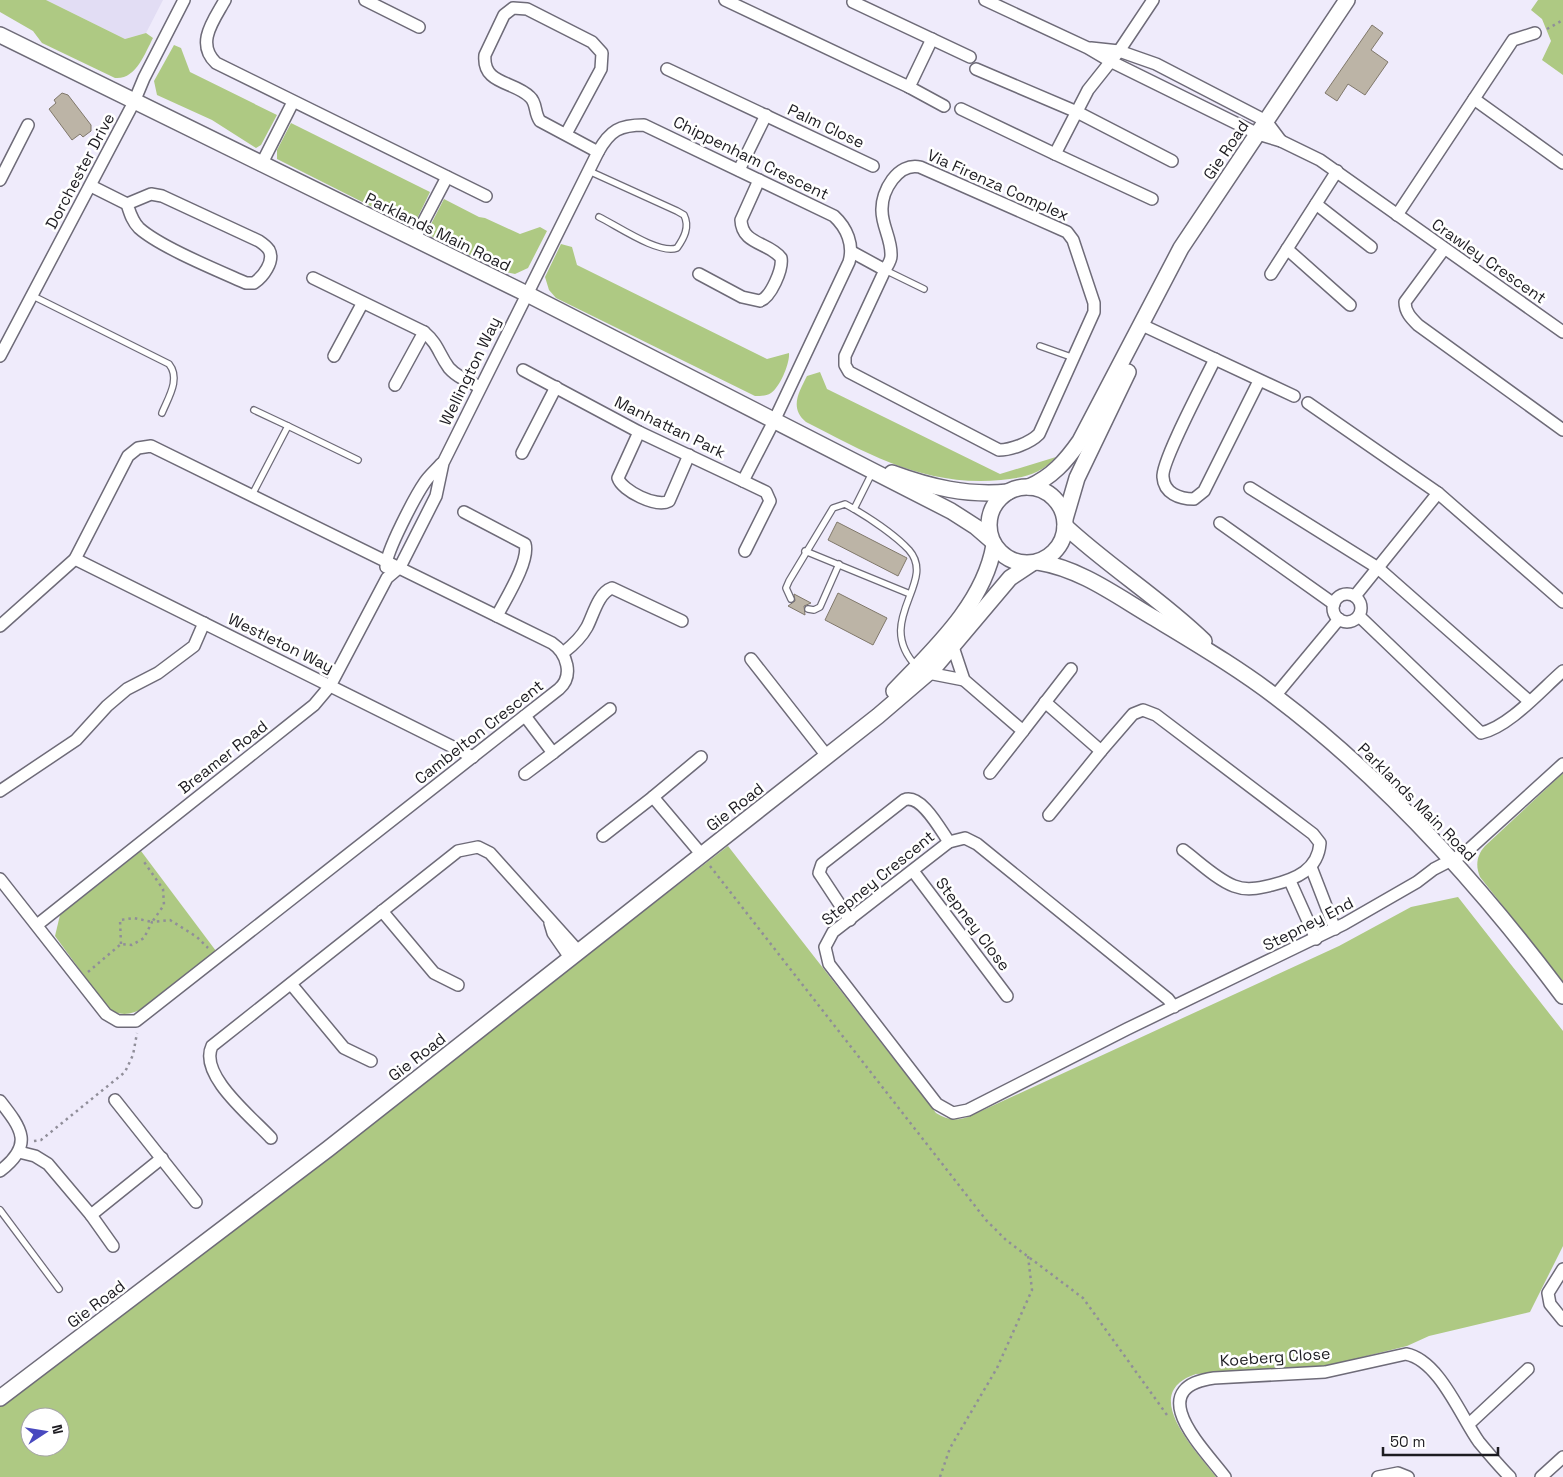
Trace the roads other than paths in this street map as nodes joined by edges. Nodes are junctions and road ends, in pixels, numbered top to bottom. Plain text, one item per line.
1 (184, 0) edge
2 (226, 0) edge
3 (365, 0) edge
4 (725, 0) edge
5 (753, 0) edge
6 (987, 0) edge
7 (1153, 0) edge
8 (1347, 0) edge
9 (852, 1) edge
10 (748, 11) junction
11 (419, 27) dead end
12 (1535, 33) road end
13 (0, 34) edge
14 (932, 39) junction
15 (1088, 48) junction
16 (1119, 51) junction
17 (970, 57) dead end
18 (1110, 61) junction
19 (667, 69) dead end
20 (976, 69) dead end
21 (909, 87) junction
22 (1474, 100) junction
23 (134, 102) junction
24 (293, 102) junction
25 (944, 106) dead end
26 (961, 109) dead end
27 (1077, 112) junction
28 (766, 115) junction
29 (1266, 121) junction
30 (28, 124) dead end
31 (566, 134) junction
32 (1258, 134) junction
33 (1281, 141) junction
34 (598, 152) junction
35 (1055, 154) junction
36 (1172, 161) dead end
37 (1563, 163) edge
38 (261, 165) junction
39 (873, 166) dead end
40 (739, 170) junction
41 (588, 171) junction
42 (1337, 171) junction
43 (447, 177) junction
44 (0, 180) edge
45 (759, 180) junction
46 (90, 186) junction
47 (486, 196) dead end
48 (1152, 199) dead end
49 (127, 204) junction
50 (1316, 204) junction
51 (1397, 215) junction
52 (599, 216) dead end
53 (414, 240) junction
54 (1371, 247) dead end
55 (1287, 249) junction
56 (1444, 249) junction
57 (852, 252) junction
58 (885, 270) junction
59 (699, 274) dead end
60 (1271, 274) dead end
61 (313, 278) dead end
62 (924, 289) dead end
63 (527, 294) junction
64 (33, 296) junction
65 (362, 304) junction
66 (1350, 305) dead end
67 (1142, 325) junction
68 (424, 332) junction
69 (1563, 332) edge
70 (1040, 346) dead end
71 (0, 356) edge
72 (334, 356) dead end
73 (1074, 358) junction
74 (1215, 359) junction
75 (523, 370) dead end
76 (1259, 381) junction
77 (395, 385) dead end
78 (480, 387) junction
79 (556, 387) junction
80 (1294, 396) dead end
81 (1308, 403) dead end
82 (254, 410) dead end
83 (162, 413) dead end
84 (774, 421) junction
85 (288, 426) junction
86 (1563, 430) edge
87 (639, 432) junction
88 (522, 454) dead end
89 (689, 455) junction
90 (358, 460) dead end
91 (443, 463) junction
92 (874, 469) junction
93 (743, 481) junction
94 (1029, 487) junction
95 (1250, 488) dead end
96 (1008, 492) junction
97 (1438, 493) junction
98 (252, 494) junction
99 (854, 509) junction
100 (464, 512) dead end
101 (1065, 523) junction
102 (1220, 523) dead end
103 (992, 542) junction
104 (805, 551) junction
105 (745, 552) dead end
106 (75, 559) junction
107 (385, 560) junction
108 (1034, 563) junction
109 (839, 564) junction
110 (400, 568) junction
111 (1378, 568) junction
112 (387, 578) junction
113 (910, 594) junction
114 (1355, 596) junction
115 (791, 599) dead end
116 (1563, 602) edge
117 (1334, 604) junction
118 (808, 609) dead end
119 (497, 616) junction
120 (1359, 616) junction
121 (1339, 619) junction
122 (682, 621) dead end
123 (204, 623) junction
124 (0, 626) edge
125 (953, 647) junction
126 (562, 653) junction
127 (1221, 658) junction
128 (751, 659) dead end
129 (1070, 669) dead end
130 (922, 670) junction
131 (1563, 671) edge
132 (964, 680) junction
133 (330, 686) junction
134 (1275, 696) junction
135 (1529, 701) junction
136 (1046, 702) junction
137 (610, 709) dead end
138 (525, 716) junction
139 (1023, 731) junction
140 (1101, 750) junction
141 (552, 753) junction
142 (701, 756) dead end
143 (827, 756) junction
144 (473, 757) junction
145 (1563, 764) edge
146 (990, 773) dead end
147 (525, 774) dead end
148 (0, 791) edge
149 (653, 797) junction
150 (1049, 815) dead end
151 (603, 836) dead end
152 (949, 842) junction
153 (1183, 850) dead end
154 (702, 856) junction
155 (1452, 860) junction
156 (1311, 867) junction
157 (912, 871) junction
158 (0, 879) edge
159 (1290, 881) junction
160 (382, 911) junction
161 (850, 920) junction
162 (37, 925) junction
163 (1335, 929) junction
164 (1316, 939) junction
165 (575, 955) junction
166 (291, 984) junction
167 (458, 985) dead end
168 (1007, 996) dead end
169 (1563, 996) edge
170 (1174, 1007) junction
171 (371, 1061) dead end
172 (115, 1100) dead end
173 (0, 1101) edge
174 (271, 1138) dead end
175 (21, 1147) junction
176 (162, 1158) junction
177 (0, 1171) edge
178 (196, 1202) dead end
179 (0, 1210) edge
180 (91, 1215) junction
181 (113, 1246) dead end
182 (1563, 1269) edge
183 (59, 1289) dead end
184 (1563, 1320) edge
185 (1528, 1369) dead end
186 (0, 1398) edge
187 (1469, 1424) junction
188 (1563, 1457) edge
189 (1225, 1477) edge
190 (1378, 1477) edge
191 (1408, 1477) edge
192 (1510, 1477) edge
193 (1541, 1477) edge

1 - 23 street, Dorchester Drive
2 - 24 street
3 - 11 street
4 - 10 street
5 - 10 street
6 - 15 street
7 - 16 street
8 - 29 street, Gie Road
9 - 14 street
10 - 21 street
12 - 22 street
13 - 23 street, Parklands Main Road
14 - 17 street
14 - 21 street
15 - 16 street
15 - 18 street, Crawley Crescent
16 - 18 street
16 - 29 street
18 - 27 street
18 - 32 street, Crawley Crescent
19 - 28 street, Palm Close
20 - 27 street
21 - 25 street
22 - 37 street
22 - 51 street
23 - 38 street, Parklands Main Road
23 - 46 street, Dorchester Drive
24 - 38 street
24 - 43 street
26 - 35 street
27 - 35 street
27 - 36 street
28 - 39 street, Palm Close
28 - 40 street, Palm Close
29 - 32 street, Gie Road
29 - 33 street, Crawley Crescent
30 - 44 street
31 - 31 street
31 - 34 street
32 - 33 street, Crawley Crescent
32 - 67 street, Gie Road
33 - 42 street, Crawley Crescent
34 - 40 street, Chippenham Crescent
34 - 41 street, Chippenham Crescent
35 - 48 street
38 - 53 street, Parklands Main Road
40 - 45 street, Chippenham Crescent
41 - 52 lane
41 - 63 street, Chippenham Crescent
42 - 50 street
42 - 51 street, Crawley Crescent
43 - 47 street
43 - 53 street
45 - 57 street, Chippenham Crescent
45 - 59 street
46 - 49 street
46 - 64 street, Dorchester Drive
49 - 49 street
50 - 54 street
50 - 55 street
51 - 56 street, Crawley Crescent
53 - 63 street, Parklands Main Road
55 - 60 street
55 - 66 street
56 - 69 street, Crawley Crescent
56 - 86 street
57 - 58 street
57 - 84 street
58 - 62 lane
58 - 73 street, Via Firenza Complex
58 - 73 street, Via Firenza Complex
61 - 65 street
63 - 78 street, Wellington Way
63 - 84 street, Parklands Main Road
64 - 71 street, Dorchester Drive
64 - 83 lane
65 - 68 street
65 - 72 street
67 - 74 street
67 - 94 street, Gie Road
67 - 101 street, Gie Road
68 - 77 street
68 - 78 street
70 - 73 lane
74 - 76 street
74 - 76 street
75 - 79 street, Manhattan Park
76 - 80 street
78 - 91 street, Wellington Way
79 - 87 street, Manhattan Park
79 - 88 street
81 - 97 street
82 - 85 lane
84 - 92 street, Parklands Main Road
84 - 93 street
85 - 90 lane
85 - 98 lane
87 - 89 street, Manhattan Park
87 - 89 street
89 - 93 street, Manhattan Park
91 - 107 street, Wellington Way
91 - 110 street, Wellington Way
92 - 96 street, Parklands Main Road
92 - 99 lane
92 - 103 street, Parklands Main Road
93 - 105 street, Manhattan Park
94 - 96 street
94 - 101 street
95 - 111 street
96 - 103 street
97 - 111 street
97 - 116 street
98 - 106 street
98 - 107 street
99 - 104 lane
99 - 113 lane
100 - 119 street
101 - 108 street
101 - 127 street, Parklands Main Road
102 - 117 street
103 - 108 street
103 - 130 street, Gie Road
104 - 109 lane
104 - 115 lane
106 - 123 street, Westleton Way
106 - 124 street
107 - 110 street
107 - 112 street
108 - 125 street, Gie Road
108 - 127 street, Parklands Main Road
109 - 113 lane
109 - 118 lane
110 - 112 street, Breamer Road
110 - 119 street
111 - 114 street
111 - 135 street
112 - 133 street, Breamer Road
113 - 130 lane
114 - 117 street
114 - 120 street
117 - 121 street
119 - 126 street
120 - 121 street
120 - 135 street
121 - 134 street
122 - 126 street
123 - 133 street, Westleton Way
123 - 148 street
125 - 130 street, Gie Road
125 - 132 street
126 - 138 street, Cambelton Crescent
127 - 134 street, Parklands Main Road
128 - 143 street
129 - 136 street
130 - 132 street
130 - 143 street, Gie Road
131 - 135 street
132 - 139 street
133 - 144 street, Westleton Way
133 - 162 street, Breamer Road
134 - 155 street, Parklands Main Road
136 - 139 street
136 - 140 street
137 - 141 street
138 - 141 street
138 - 144 street, Cambelton Crescent
139 - 146 street
140 - 150 street
140 - 156 street
141 - 147 street
142 - 149 street
143 - 154 street, Gie Road
144 - 162 street, Cambelton Crescent
145 - 155 street, Stepney End
149 - 151 street
149 - 154 street
152 - 157 street, Stepney Crescent
152 - 161 street
152 - 170 street, Stepney Crescent
153 - 159 street
154 - 165 street, Gie Road
155 - 163 street, Stepney End
155 - 169 street, Parklands Main Road
156 - 159 street
156 - 163 street
157 - 161 street, Stepney Crescent
157 - 168 street, Stepney Close
158 - 162 street
159 - 164 street
160 - 165 street
160 - 166 street
160 - 167 street
161 - 170 street, Stepney Crescent
163 - 164 street, Stepney End
164 - 170 street, Stepney End
165 - 186 street, Gie Road
166 - 171 street
166 - 174 street
172 - 176 street
173 - 175 street
175 - 177 street
175 - 180 street
176 - 178 street
176 - 180 street
179 - 183 lane
180 - 181 street
182 - 184 street
185 - 187 street
187 - 189 street, Koeberg Close
187 - 192 street, Koeberg Close
188 - 193 street
190 - 191 street

